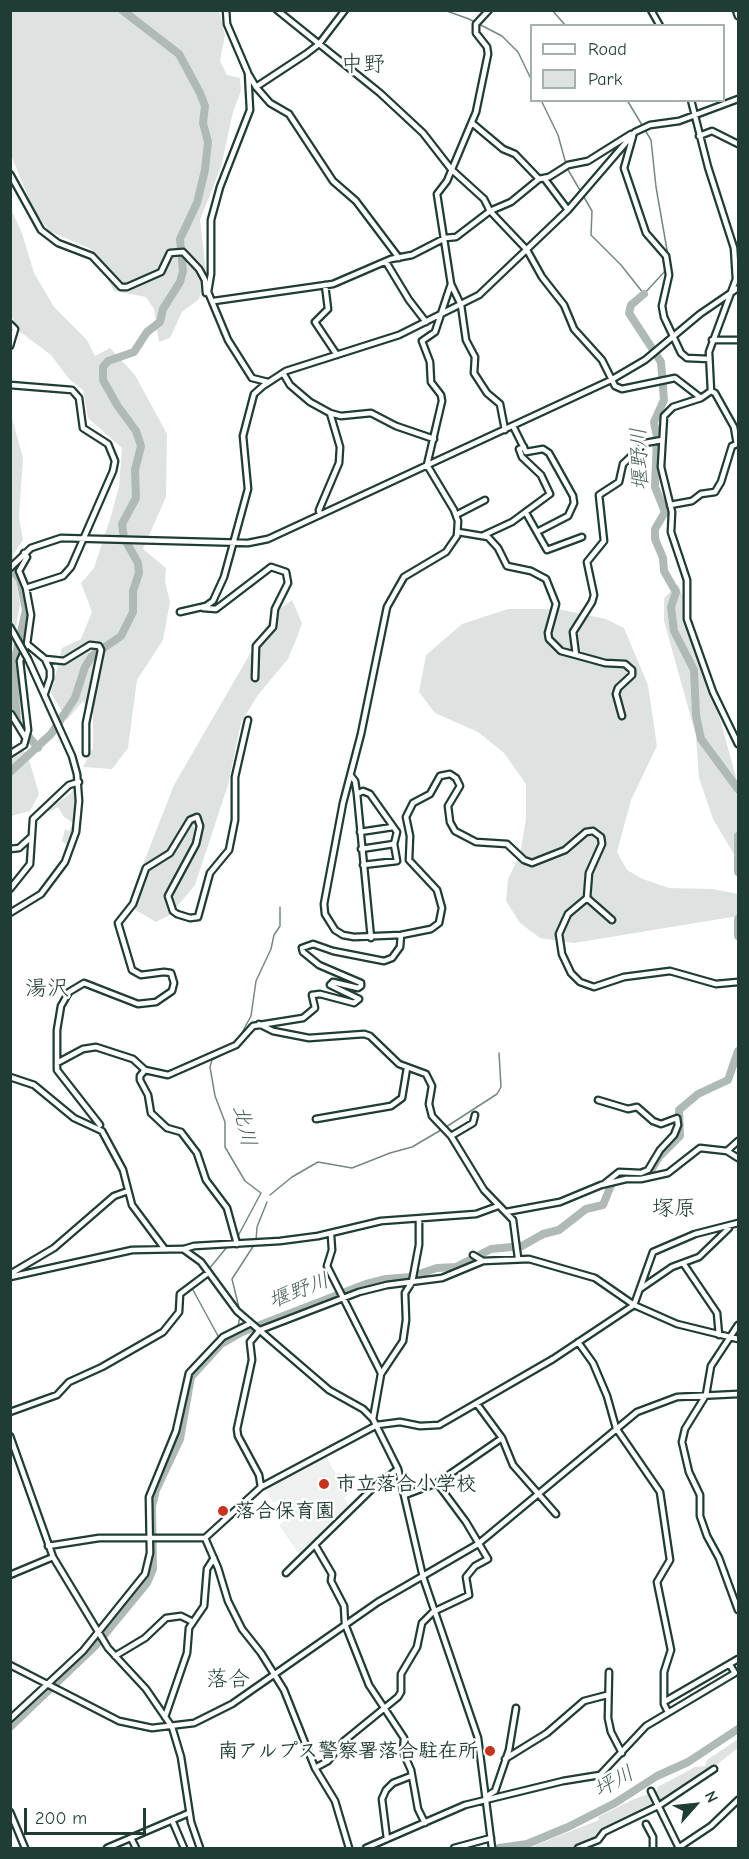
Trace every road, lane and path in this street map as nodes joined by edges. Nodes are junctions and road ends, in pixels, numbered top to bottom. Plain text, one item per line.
1 (226, 10) edge
2 (277, 10) edge
3 (345, 10) edge
4 (489, 10) edge
5 (651, 10) edge
6 (736, 10) edge
7 (738, 16) edge
8 (659, 24) edge
9 (319, 44) junction
10 (248, 73) junction
11 (256, 87) junction
12 (738, 99) edge
13 (691, 102) edge
14 (694, 116) junction
15 (472, 123) junction
16 (635, 132) junction
17 (699, 136) junction
18 (738, 144) edge
19 (452, 169) junction
20 (10, 174) edge
21 (542, 178) junction
22 (568, 210) junction
23 (490, 211) junction
24 (445, 238) junction
25 (527, 250) junction
26 (399, 258) junction
27 (386, 262) junction
28 (451, 284) junction
29 (325, 285) junction
30 (738, 288) edge
31 (731, 291) junction
32 (210, 296) junction
33 (213, 301) junction
34 (461, 305) junction
35 (442, 314) junction
36 (426, 322) junction
37 (10, 324) edge
38 (673, 337) junction
39 (712, 340) junction
40 (738, 340) edge
41 (10, 346) edge
42 (337, 355) junction
43 (709, 359) junction
44 (283, 373) junction
45 (611, 380) junction
46 (268, 382) junction
47 (10, 385) edge
48 (711, 391) junction
49 (701, 398) junction
50 (330, 413) junction
51 (513, 426) junction
52 (505, 430) junction
53 (434, 439) junction
54 (661, 440) junction
55 (738, 444) edge
56 (524, 447) junction
57 (428, 465) junction
58 (485, 500) dead end
59 (670, 505) junction
60 (526, 513) junction
61 (320, 515) junction
62 (456, 515) junction
63 (458, 532) junction
64 (537, 532) junction
65 (484, 535) junction
66 (84, 537) junction
67 (582, 537) dead end
68 (233, 543) junction
69 (24, 553) junction
70 (10, 568) edge
71 (26, 588) junction
72 (201, 608) junction
73 (180, 612) dead end
74 (12, 631) edge
75 (27, 644) junction
76 (576, 655) junction
77 (45, 659) junction
78 (255, 678) dead end
79 (45, 693) junction
80 (11, 714) edge
81 (622, 716) dead end
82 (248, 720) dead end
83 (25, 736) junction
84 (738, 744) edge
85 (86, 753) dead end
86 (10, 754) edge
87 (351, 776) junction
88 (79, 782) junction
89 (357, 794) junction
90 (393, 827) junction
91 (360, 832) junction
92 (30, 838) junction
93 (394, 844) junction
94 (10, 849) edge
95 (361, 849) junction
96 (363, 865) junction
97 (10, 889) edge
98 (587, 898) junction
99 (11, 913) edge
100 (612, 920) dead end
101 (401, 935) junction
102 (371, 938) junction
103 (738, 982) edge
104 (259, 1024) junction
105 (57, 1063) junction
106 (407, 1068) junction
107 (145, 1070) junction
108 (13, 1078) edge
109 (10, 1084) edge
110 (597, 1100) dead end
111 (475, 1114) dead end
112 (316, 1119) dead end
113 (100, 1125) dead end
114 (451, 1136) junction
115 (738, 1141) edge
116 (728, 1151) junction
117 (738, 1158) edge
118 (625, 1171) junction
119 (631, 1178) junction
120 (605, 1184) junction
121 (128, 1191) junction
122 (498, 1206) junction
123 (506, 1212) junction
124 (419, 1220) junction
125 (738, 1223) edge
126 (731, 1226) junction
127 (331, 1234) junction
128 (237, 1244) junction
129 (164, 1248) junction
130 (183, 1249) junction
131 (473, 1255) dead end
132 (518, 1258) junction
133 (483, 1261) junction
134 (683, 1263) junction
135 (208, 1273) junction
136 (10, 1276) edge
137 (412, 1282) junction
138 (640, 1289) junction
139 (344, 1297) junction
140 (634, 1305) junction
141 (252, 1323) junction
142 (738, 1325) edge
143 (259, 1329) junction
144 (719, 1335) junction
145 (731, 1338) junction
146 (738, 1339) edge
147 (578, 1342) junction
148 (381, 1374) junction
149 (738, 1394) edge
150 (706, 1395) junction
151 (477, 1404) junction
152 (10, 1413) edge
153 (373, 1419) junction
154 (377, 1425) junction
155 (615, 1428) junction
156 (10, 1436) edge
157 (502, 1438) junction
158 (398, 1469) junction
159 (436, 1484) junction
160 (261, 1487) junction
161 (538, 1494) junction
162 (405, 1496) junction
163 (556, 1514) dead end
164 (205, 1538) junction
165 (149, 1539) junction
166 (478, 1544) junction
167 (315, 1545) junction
168 (48, 1546) junction
169 (53, 1557) junction
170 (214, 1558) junction
171 (286, 1572) dead end
172 (10, 1575) edge
173 (423, 1577) junction
174 (738, 1611) edge
175 (433, 1612) junction
176 (193, 1622) junction
177 (345, 1624) junction
178 (99, 1633) junction
179 (115, 1656) junction
180 (738, 1659) edge
181 (10, 1665) edge
182 (730, 1665) junction
183 (609, 1672) dead end
184 (274, 1675) junction
185 (48, 1685) junction
186 (608, 1695) junction
187 (664, 1702) junction
188 (516, 1708) dead end
189 (386, 1709) junction
190 (668, 1712) junction
191 (165, 1717) junction
192 (10, 1719) edge
193 (172, 1727) junction
194 (622, 1753) junction
195 (505, 1759) junction
196 (315, 1768) junction
197 (714, 1769) dead end
198 (411, 1776) junction
199 (651, 1791) dead end
200 (488, 1797) junction
201 (738, 1800) edge
202 (660, 1805) junction
203 (10, 1812) edge
204 (189, 1813) junction
205 (172, 1821) junction
206 (425, 1823) junction
207 (646, 1824) dead end
208 (131, 1838) junction
209 (387, 1839) junction
210 (491, 1839) junction
211 (25, 1848) edge
212 (107, 1848) edge
213 (136, 1848) edge
214 (184, 1848) edge
215 (200, 1848) edge
216 (349, 1848) edge
217 (366, 1848) edge
218 (454, 1848) edge
219 (492, 1848) edge
220 (578, 1848) edge
221 (653, 1848) edge
222 (678, 1848) edge

1 - 10 street
2 - 9 street
3 - 9 street
4 - 15 street
5 - 8 street
6 - 7 street
9 - 11 street
9 - 19 street
10 - 11 street
10 - 32 street
11 - 26 street
12 - 14 street
13 - 14 street
14 - 16 street
14 - 17 street
15 - 19 street
15 - 21 street
16 - 21 street
16 - 22 street
16 - 38 street
17 - 18 street
17 - 31 street
19 - 23 street
19 - 24 street
20 - 32 street
21 - 22 street
21 - 23 street
22 - 25 street
23 - 24 street
23 - 25 street
24 - 26 street
24 - 28 street
25 - 34 street
25 - 45 street
26 - 27 street
27 - 29 street
27 - 36 street
28 - 34 street
28 - 35 street
29 - 33 street
29 - 42 street
30 - 31 street
31 - 38 street
31 - 39 street
32 - 33 street
33 - 46 street
34 - 35 street
34 - 52 street
35 - 36 street
35 - 53 street
36 - 42 street
37 - 41 street
38 - 43 street
38 - 45 street
39 - 40 street
39 - 43 street
42 - 44 street
43 - 48 street
44 - 46 street
44 - 50 street
45 - 49 street
45 - 51 street
46 - 68 street
47 - 66 street
48 - 49 street
48 - 55 street
49 - 54 street
50 - 53 street
50 - 61 street
51 - 52 street
51 - 56 street
52 - 57 street
53 - 57 street
54 - 59 street
54 - 76 street
55 - 59 street
56 - 60 street
56 - 64 street
57 - 61 street
57 - 62 street
58 - 62 street
59 - 84 street
60 - 64 street
60 - 65 street
61 - 68 street
62 - 63 street
63 - 65 street
63 - 87 street
64 - 67 street
65 - 76 street
66 - 68 street
66 - 69 street
66 - 71 street
68 - 72 street
69 - 70 street
69 - 71 street
71 - 75 street
72 - 73 street
72 - 78 street
74 - 79 street, bridge
75 - 77 street
75 - 83 street
76 - 81 street
77 - 79 street
77 - 85 street
79 - 88 street
80 - 83 street
82 - 105 street
83 - 86 street
87 - 89 street
87 - 102 street
88 - 92 street
88 - 99 street
89 - 90 street
89 - 91 street
90 - 91 street
90 - 93 street
91 - 95 street
92 - 94 street
92 - 97 street
93 - 95 street
93 - 96 street
95 - 96 street
96 - 102 street
98 - 100 street
98 - 101 street
98 - 103 street
101 - 102 street
101 - 104 street
104 - 106 street
104 - 107 street
105 - 107 street
105 - 113 street
106 - 112 street
106 - 114 street
107 - 128 street
108 - 109 street
108 - 121 street
110 - 118 street
111 - 114 street
114 - 122 street
115 - 116 street
116 - 117 street
116 - 119 street
118 - 119 street
118 - 120 street
119 - 120 street
120 - 123 street
121 - 129 street
121 - 136 street
122 - 123 street
122 - 124 street
123 - 132 street
124 - 127 street
124 - 137 street
125 - 126 street
126 - 134 street
126 - 138 street
127 - 128 street
127 - 139 street
128 - 130 street
129 - 130 street
129 - 136 street
130 - 135 street
131 - 133 street
132 - 133 street
132 - 140 street
133 - 137 street
134 - 138 street
134 - 144 street
135 - 141 street
135 - 152 street
137 - 139 street
137 - 148 street
138 - 140 street
139 - 143 street
139 - 148 street
140 - 144 street
140 - 147 street
141 - 143 street
141 - 165 street
142 - 145 street
143 - 153 street
143 - 160 street
144 - 145 street
145 - 146 street
145 - 150 street
147 - 151 street
147 - 155 street
148 - 153 street
149 - 150 street
150 - 155 street
150 - 174 street
151 - 154 street
151 - 157 street
153 - 154 street
154 - 158 street
154 - 160 street
155 - 161 street
155 - 187 street
156 - 168 street
157 - 159 street
157 - 161 street
158 - 162 street
158 - 167 street
159 - 162 street
159 - 166 street
160 - 164 street
161 - 163 street
161 - 166 street
162 - 173 street
164 - 165 street
164 - 170 street
165 - 168 street
165 - 178 street
166 - 173 street
166 - 175 street
167 - 171 street
167 - 177 street
168 - 169 street
169 - 172 street
169 - 178 street
170 - 176 street
170 - 184 street
173 - 175 street
173 - 177 street
175 - 189 street
175 - 200 street
176 - 179 street
176 - 191 street
177 - 184 street
177 - 189 street
178 - 179 street
178 - 185 street
179 - 191 street
180 - 182 street
181 - 185 street
182 - 187 street
182 - 190 street
183 - 186 street
184 - 193 street
184 - 196 street
185 - 192 street
185 - 193 street
186 - 194 street
186 - 195 street
187 - 190 street
188 - 195 street
189 - 196 street
189 - 198 street
190 - 194 street
191 - 193 street
193 - 204 street
194 - 200 street
195 - 200 street
196 - 216 street
197 - 202 street
198 - 206 street
198 - 209 street
199 - 202 street
200 - 206 street
200 - 210 street
201 - 222 street
202 - 220 street
202 - 222 street
203 - 211 street
204 - 205 street
204 - 215 street
205 - 208 street
205 - 214 street
206 - 209 street
207 - 221 street
208 - 212 street
208 - 213 street
209 - 217 street
210 - 218 street
210 - 219 street

